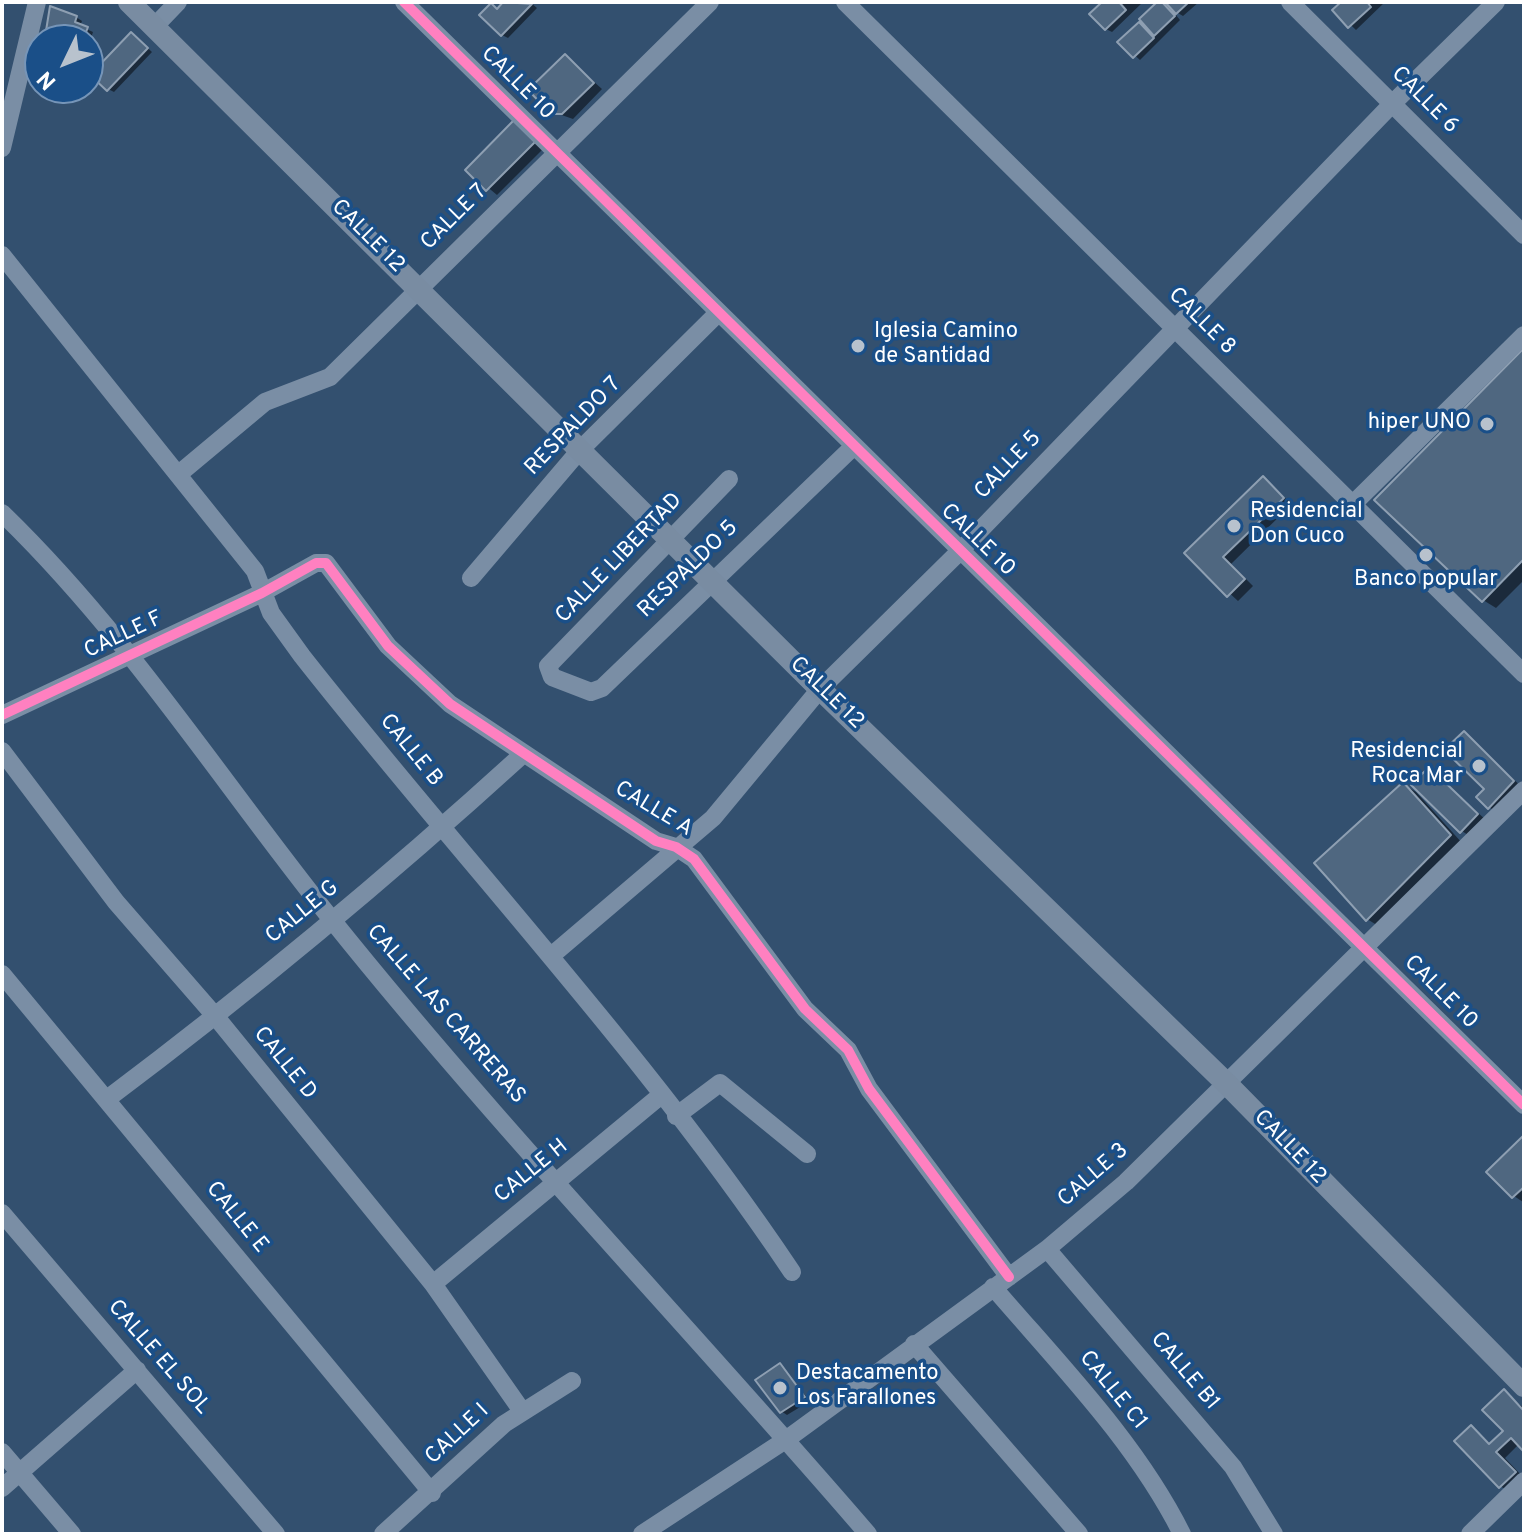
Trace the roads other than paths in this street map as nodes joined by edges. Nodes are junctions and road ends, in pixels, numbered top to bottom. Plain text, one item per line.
1 (37, 2) edge
2 (129, 2) edge
3 (178, 2) edge
4 (404, 2) edge
5 (710, 2) edge
6 (845, 2) edge
7 (1290, 2) edge
8 (1496, 2) edge
9 (154, 27) junction
10 (1393, 103) junction
11 (2, 148) edge
12 (556, 151) junction
13 (1524, 235) edge
14 (2, 255) edge
15 (418, 288) junction
16 (718, 313) junction
17 (1175, 330) junction
18 (1524, 335) edge
19 (853, 447) junction
20 (580, 450) junction
21 (180, 473) junction
22 (729, 479) dead end
23 (1352, 505) junction
24 (2, 513) edge
25 (672, 541) junction
26 (959, 552) junction
27 (471, 578) dead end
28 (712, 581) junction
29 (262, 593) junction
30 (132, 654) junction
31 (550, 672) joint
32 (1524, 674) edge
33 (820, 689) junction
34 (2, 715) edge
35 (2, 751) edge
36 (522, 755) junction
37 (1524, 790) edge
38 (442, 828) junction
39 (676, 847) junction
40 (331, 920) junction
41 (1367, 949) junction
42 (551, 956) junction
43 (2, 974) edge
44 (216, 1017) junction
45 (1227, 1084) junction
46 (660, 1096) junction
47 (107, 1099) junction
48 (1524, 1105) edge
49 (676, 1116) junction
50 (807, 1154) dead end
51 (558, 1183) junction
52 (2, 1213) edge
53 (1047, 1249) junction
54 (792, 1272) dead end
55 (1001, 1282) junction
56 (433, 1284) junction
57 (914, 1344) junction
58 (137, 1370) junction
59 (572, 1381) dead end
60 (1524, 1386) edge
61 (522, 1411) junction
62 (787, 1439) junction
63 (2, 1452) edge
64 (20, 1473) junction
65 (1524, 1481) edge
66 (2, 1488) edge
67 (432, 1493) junction
68 (664, 1527) edge
69 (72, 1534) edge
70 (276, 1534) edge
71 (383, 1534) edge
72 (642, 1534) edge
73 (868, 1534) edge
74 (1079, 1534) edge
75 (1182, 1534) edge
76 (1274, 1534) edge
77 (1470, 1534) edge

1 - 11 street
2 - 9 main road, CALLE 12
3 - 9 street
4 - 12 street, CALLE 10
5 - 12 street, CALLE 7
6 - 17 street, CALLE 8
7 - 10 street, CALLE 6
8 - 10 street, CALLE 5
9 - 15 main road, CALLE 12
10 - 13 street, CALLE 6
10 - 17 street, CALLE 5
12 - 15 street, CALLE 7
12 - 16 street, CALLE 10
14 - 21 street, CALLE B
15 - 20 main road, CALLE 12
15 - 21 street, CALLE 7
16 - 19 street, CALLE 10
16 - 20 street, RESPALDO 7
17 - 23 street, CALLE 8
17 - 26 street, CALLE 5
18 - 23 street
19 - 26 street, CALLE 10
19 - 28 street, RESPALDO 5
20 - 25 main road, CALLE 12
20 - 27 street, RESPALDO 7
21 - 29 street, CALLE B
22 - 25 street, CALLE LIBERTAD
23 - 32 street, CALLE 8
24 - 30 street, CALLE LAS CARRERAS
25 - 28 main road, CALLE 12
25 - 31 street, CALLE LIBERTAD
26 - 33 street, CALLE 5
26 - 41 street, CALLE 10
28 - 31 street, RESPALDO 5
28 - 33 main road, CALLE 12
29 - 30 street, CALLE F
29 - 36 street, CALLE A
29 - 38 street, CALLE B
30 - 34 street, CALLE F
30 - 40 street, CALLE LAS CARRERAS
33 - 39 street, CALLE 5
33 - 45 main road, CALLE 12
35 - 44 street, CALLE D
36 - 38 street, CALLE G
36 - 39 street, CALLE A
37 - 41 street, CALLE 3
38 - 40 street, CALLE G
38 - 42 street, CALLE B
39 - 42 street, CALLE 5
39 - 55 street, CALLE A
40 - 44 street, CALLE G
40 - 51 street, CALLE LAS CARRERAS
41 - 45 street, CALLE 3
41 - 48 street, CALLE 10
42 - 46 street, CALLE B
43 - 47 street, CALLE E
44 - 47 street, CALLE G
44 - 56 street, CALLE D
45 - 53 street, CALLE 3
45 - 60 main road, CALLE 12
46 - 49 street, CALLE B
46 - 51 street, CALLE H
47 - 67 street, CALLE E
49 - 50 street
49 - 54 street, CALLE B
51 - 56 street, CALLE H
51 - 62 street, CALLE LAS CARRERAS
52 - 58 street, CALLE EL SOL
53 - 55 street, CALLE 3
53 - 76 street, CALLE B1
55 - 57 street, CALLE 3
55 - 75 street, CALLE C1
56 - 61 street, CALLE D
57 - 62 street, CALLE 3
57 - 74 street
58 - 64 street
58 - 70 street, CALLE EL SOL
59 - 61 street, CALLE I
61 - 67 street, CALLE I
62 - 68 street, CALLE 3
62 - 73 street, CALLE LAS CARRERAS
63 - 64 street
64 - 66 street
64 - 69 street
65 - 77 street
67 - 71 street, CALLE I
68 - 72 street, CALLE 3

